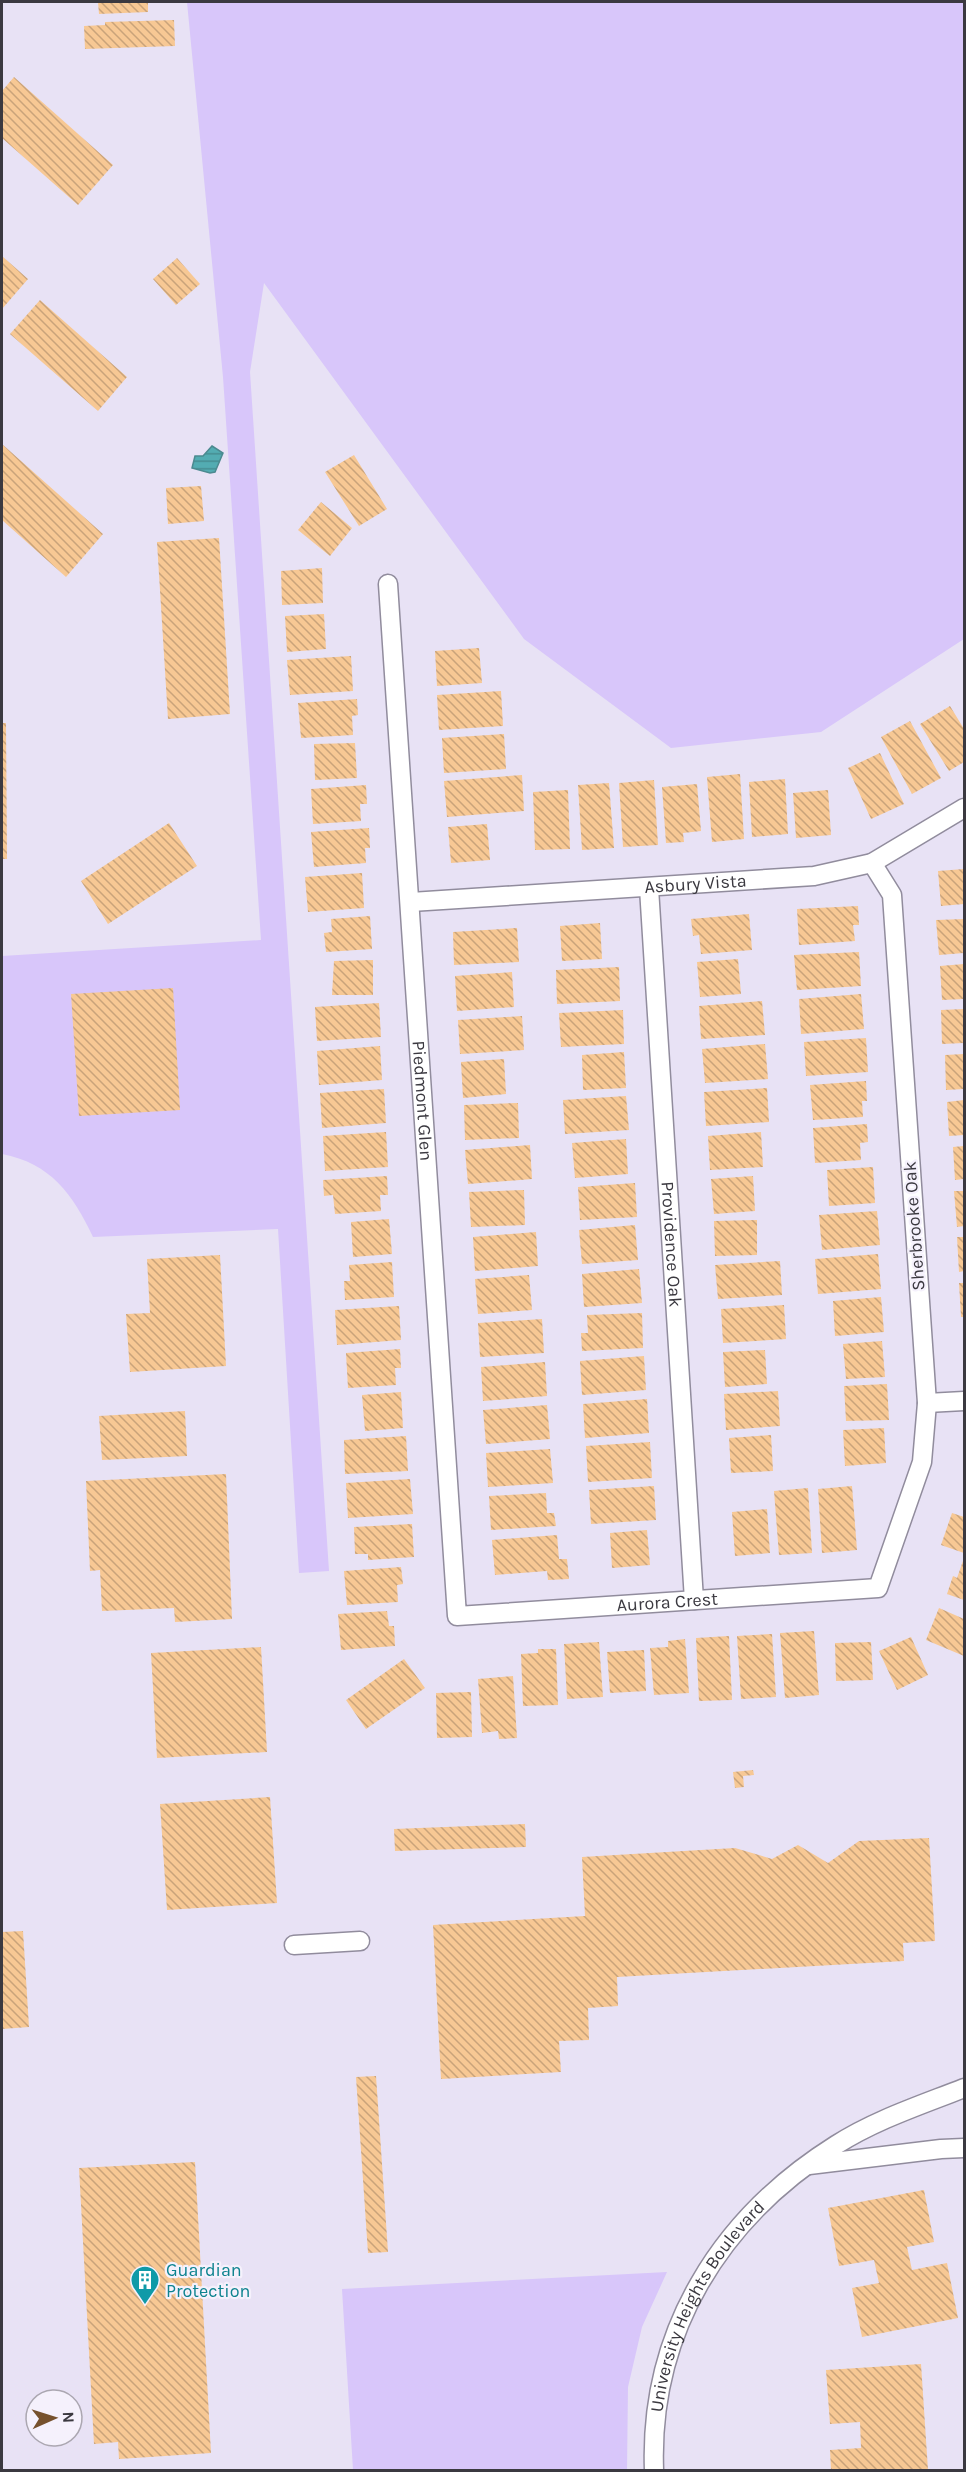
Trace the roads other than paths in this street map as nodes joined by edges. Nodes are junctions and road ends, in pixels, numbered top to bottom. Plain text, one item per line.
1 (388, 584) dead end
2 (964, 808) edge
3 (872, 863) junction
4 (649, 888) junction
5 (411, 902) junction
6 (964, 1401) edge
7 (927, 1403) junction
8 (878, 1588) joint
9 (694, 1600) junction
10 (457, 1616) joint
11 (360, 1941) dead end
12 (294, 1945) dead end
13 (964, 2088) edge
14 (964, 2148) edge
15 (808, 2166) junction
16 (654, 2470) edge

1 - 5 street, Piedmont Glen
2 - 3 street, Asbury Vista
3 - 4 street, Asbury Vista
3 - 7 street, Sherbrooke Oak
4 - 5 street, Asbury Vista
4 - 9 street, Providence Oak
5 - 10 street, Piedmont Glen
6 - 7 street
7 - 8 street, Sherbrooke Oak
8 - 9 street, Aurora Crest
9 - 10 street, Aurora Crest
11 - 12 street
13 - 15 street, University Heights Boulevard
14 - 15 street, University Heights Boulevard
15 - 16 street, University Heights Boulevard

